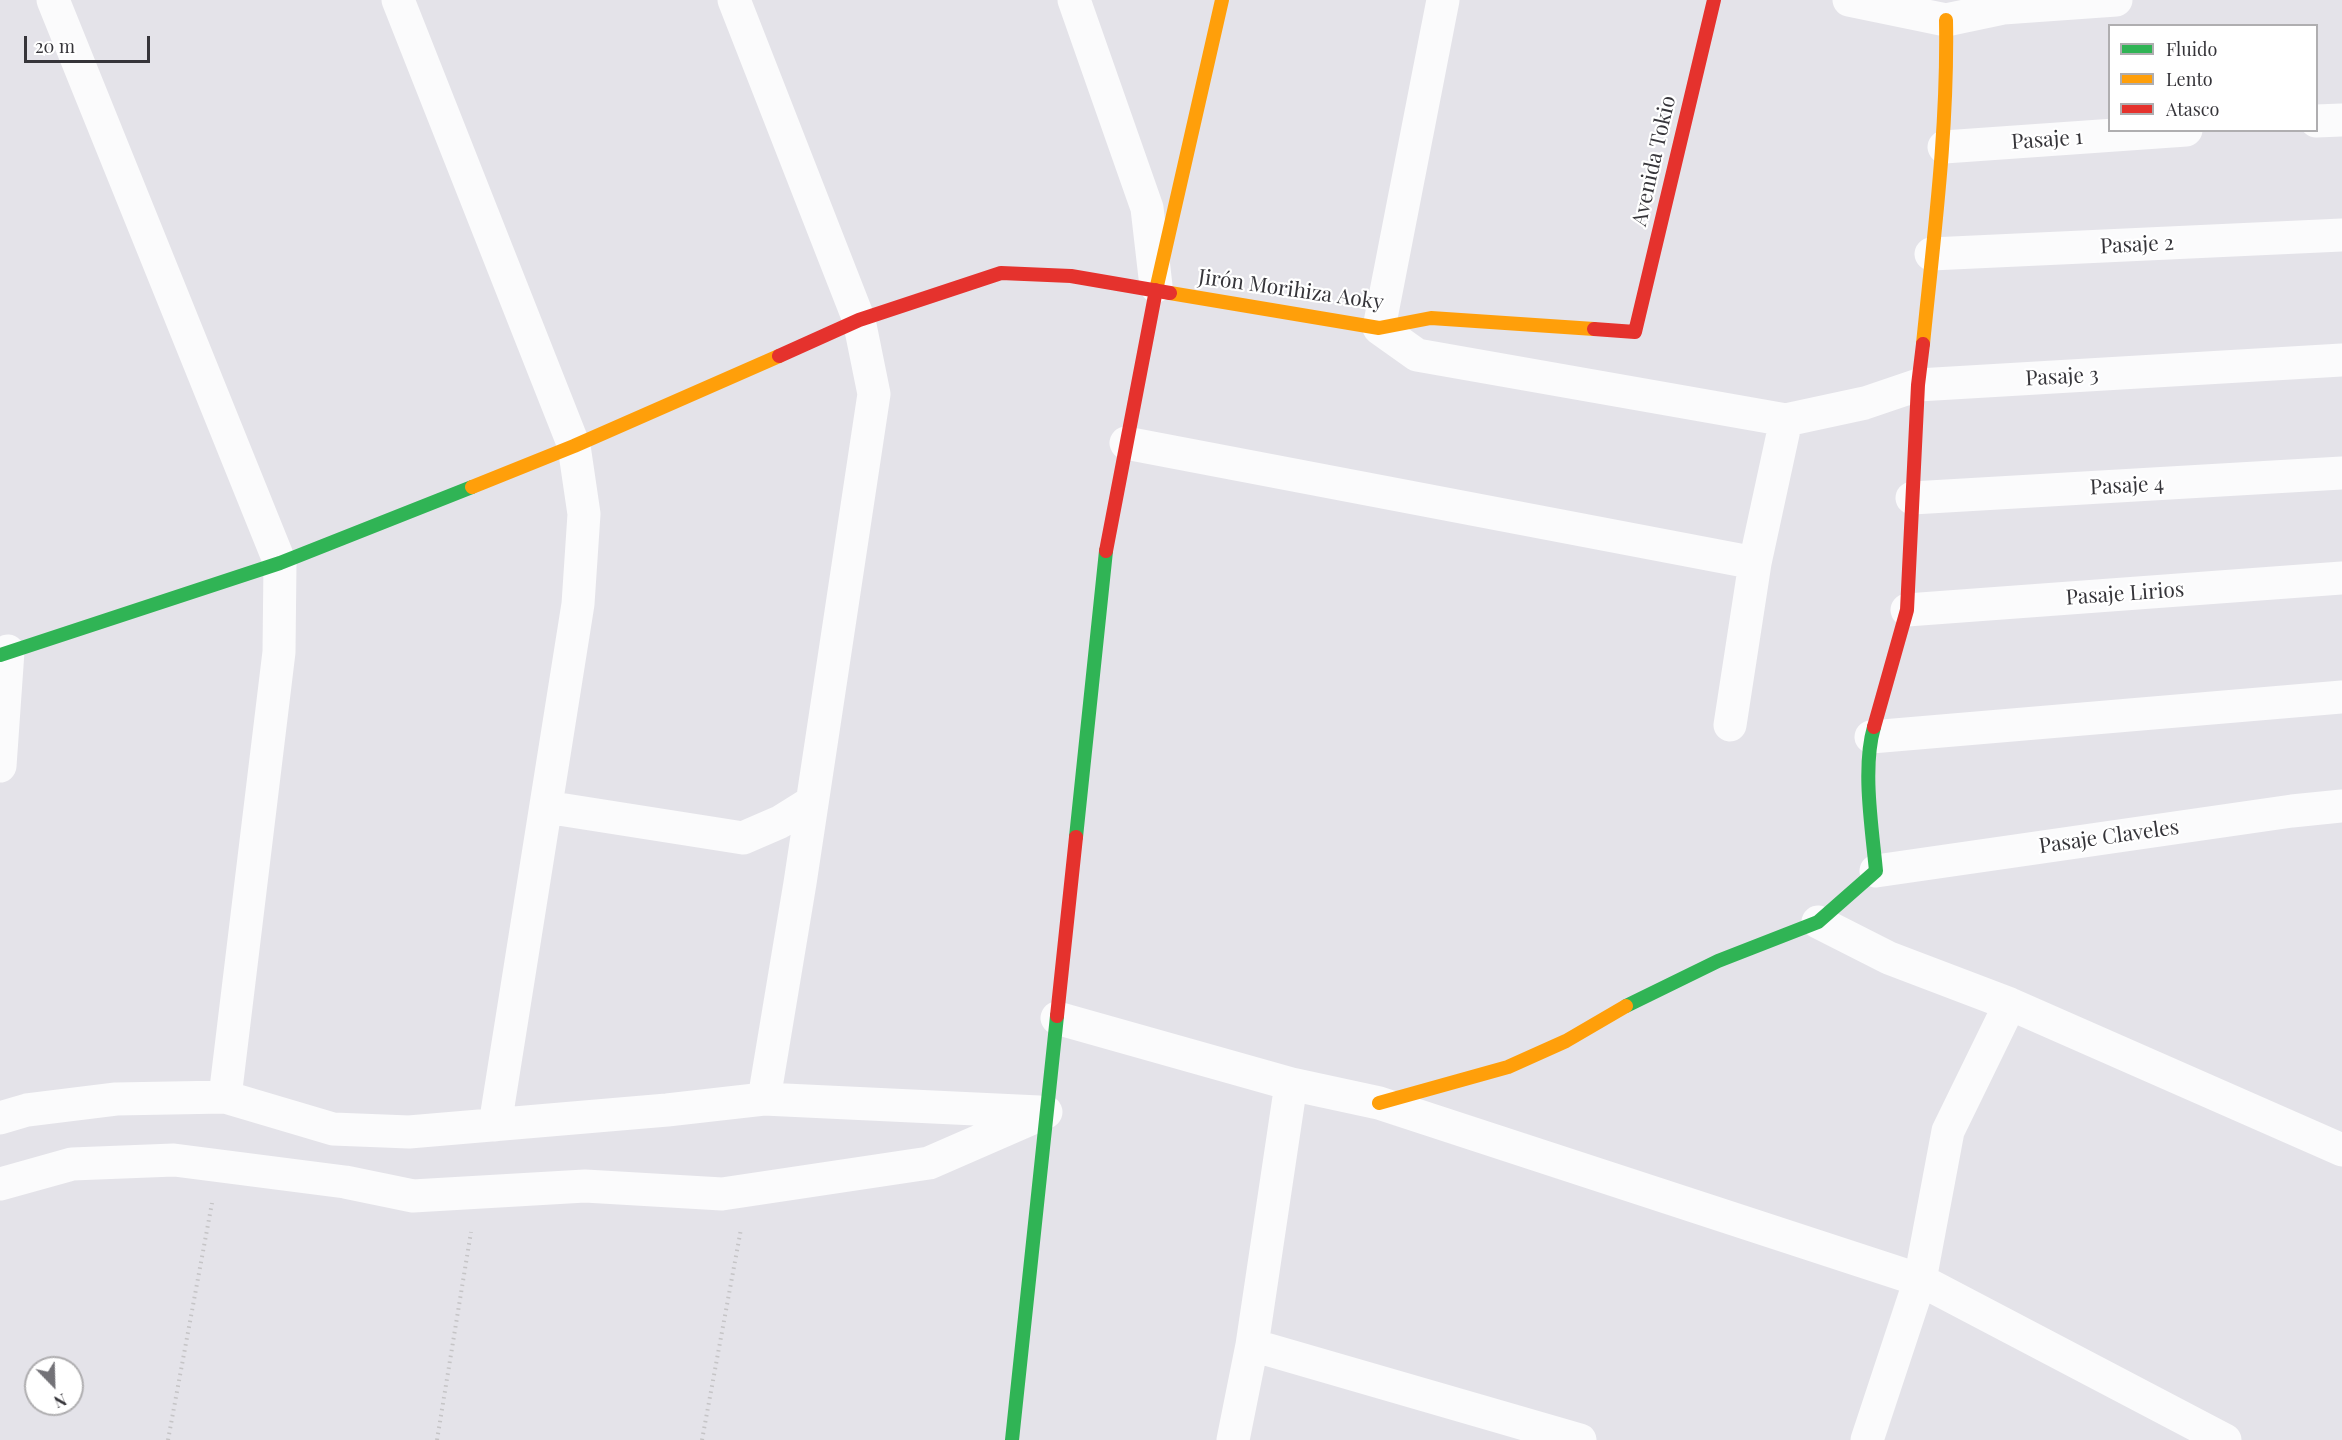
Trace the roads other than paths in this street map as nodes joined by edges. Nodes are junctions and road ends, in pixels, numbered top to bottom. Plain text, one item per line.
1 (52, 0) edge
2 (398, 0) edge
3 (734, 0) edge
4 (1074, 0) edge
5 (1222, 0) edge
6 (1443, 0) edge
7 (1714, 0) edge
8 (1849, 0) edge
9 (2115, 0) edge
10 (2003, 4) edge
11 (1946, 20) junction
12 (2342, 120) edge
13 (2318, 121) edge
14 (2158, 132) edge
15 (1944, 147) junction
16 (2342, 236) edge
17 (1931, 254) junction
18 (1156, 290) junction
19 (859, 320) junction
20 (1379, 328) junction
21 (1635, 332) joint
22 (2342, 360) edge
23 (1918, 385) junction
24 (1786, 420) junction
25 (1126, 443) junction
26 (574, 446) junction
27 (2342, 473) edge
28 (1912, 498) junction
29 (280, 563) junction
30 (1755, 563) junction
31 (2342, 578) edge
32 (1907, 610) junction
33 (4, 653) edge
34 (2342, 697) edge
35 (1730, 725) dead end
36 (1871, 737) junction
37 (0, 766) edge
38 (812, 802) junction
39 (2342, 806) edge
40 (546, 807) junction
41 (1876, 871) junction
42 (1818, 922) junction
43 (2010, 1004) junction
44 (1057, 1018) junction
45 (1291, 1084) junction
46 (225, 1097) junction
47 (764, 1099) junction
48 (1379, 1103) junction
49 (1046, 1112) junction
50 (0, 1118) edge
51 (495, 1125) junction
52 (2342, 1150) edge
53 (0, 1184) edge
54 (1920, 1280) junction
55 (1252, 1344) junction
56 (1012, 1440) edge
57 (1233, 1440) edge
58 (1580, 1440) edge
59 (1867, 1440) edge
60 (2225, 1440) edge

1 - 29 street
2 - 26 street
3 - 19 street
4 - 18 street
5 - 18 street
6 - 20 street
7 - 21 street, Avenida Tokio
8 - 11 street
9 - 10 street
10 - 11 street
11 - 15 street
12 - 13 street
14 - 15 street, Pasaje 1
15 - 17 street
16 - 17 street, Pasaje 2
17 - 23 street
18 - 19 street, Jirón Morihiza Aoky
18 - 20 street, Jirón Morihiza Aoky
18 - 25 street
19 - 26 street, Jirón Morihiza Aoky
19 - 38 street
20 - 21 street, Jirón Morihiza Aoky
20 - 24 street
22 - 23 street, Pasaje 3
23 - 24 street, Pasaje 3
23 - 28 street
24 - 30 street
25 - 30 street
25 - 44 street
26 - 29 street, Jirón Morihiza Aoky
26 - 40 street
27 - 28 street, Pasaje 4
28 - 32 street
29 - 33 street, Jirón Morihiza Aoky
29 - 46 street
30 - 35 street
31 - 32 street, Pasaje Lirios
32 - 36 street
33 - 37 street
34 - 36 street
36 - 41 street
38 - 40 street
38 - 47 street
39 - 41 street, Pasaje Claveles
40 - 51 street
41 - 42 street
42 - 43 street
42 - 48 street
43 - 52 street
43 - 54 street
44 - 45 street
44 - 49 street
45 - 48 street
45 - 55 street
46 - 50 street
46 - 51 street
47 - 49 street
47 - 51 street
48 - 54 street
49 - 53 street
49 - 56 street
54 - 59 street
54 - 60 street
55 - 57 street
55 - 58 street

